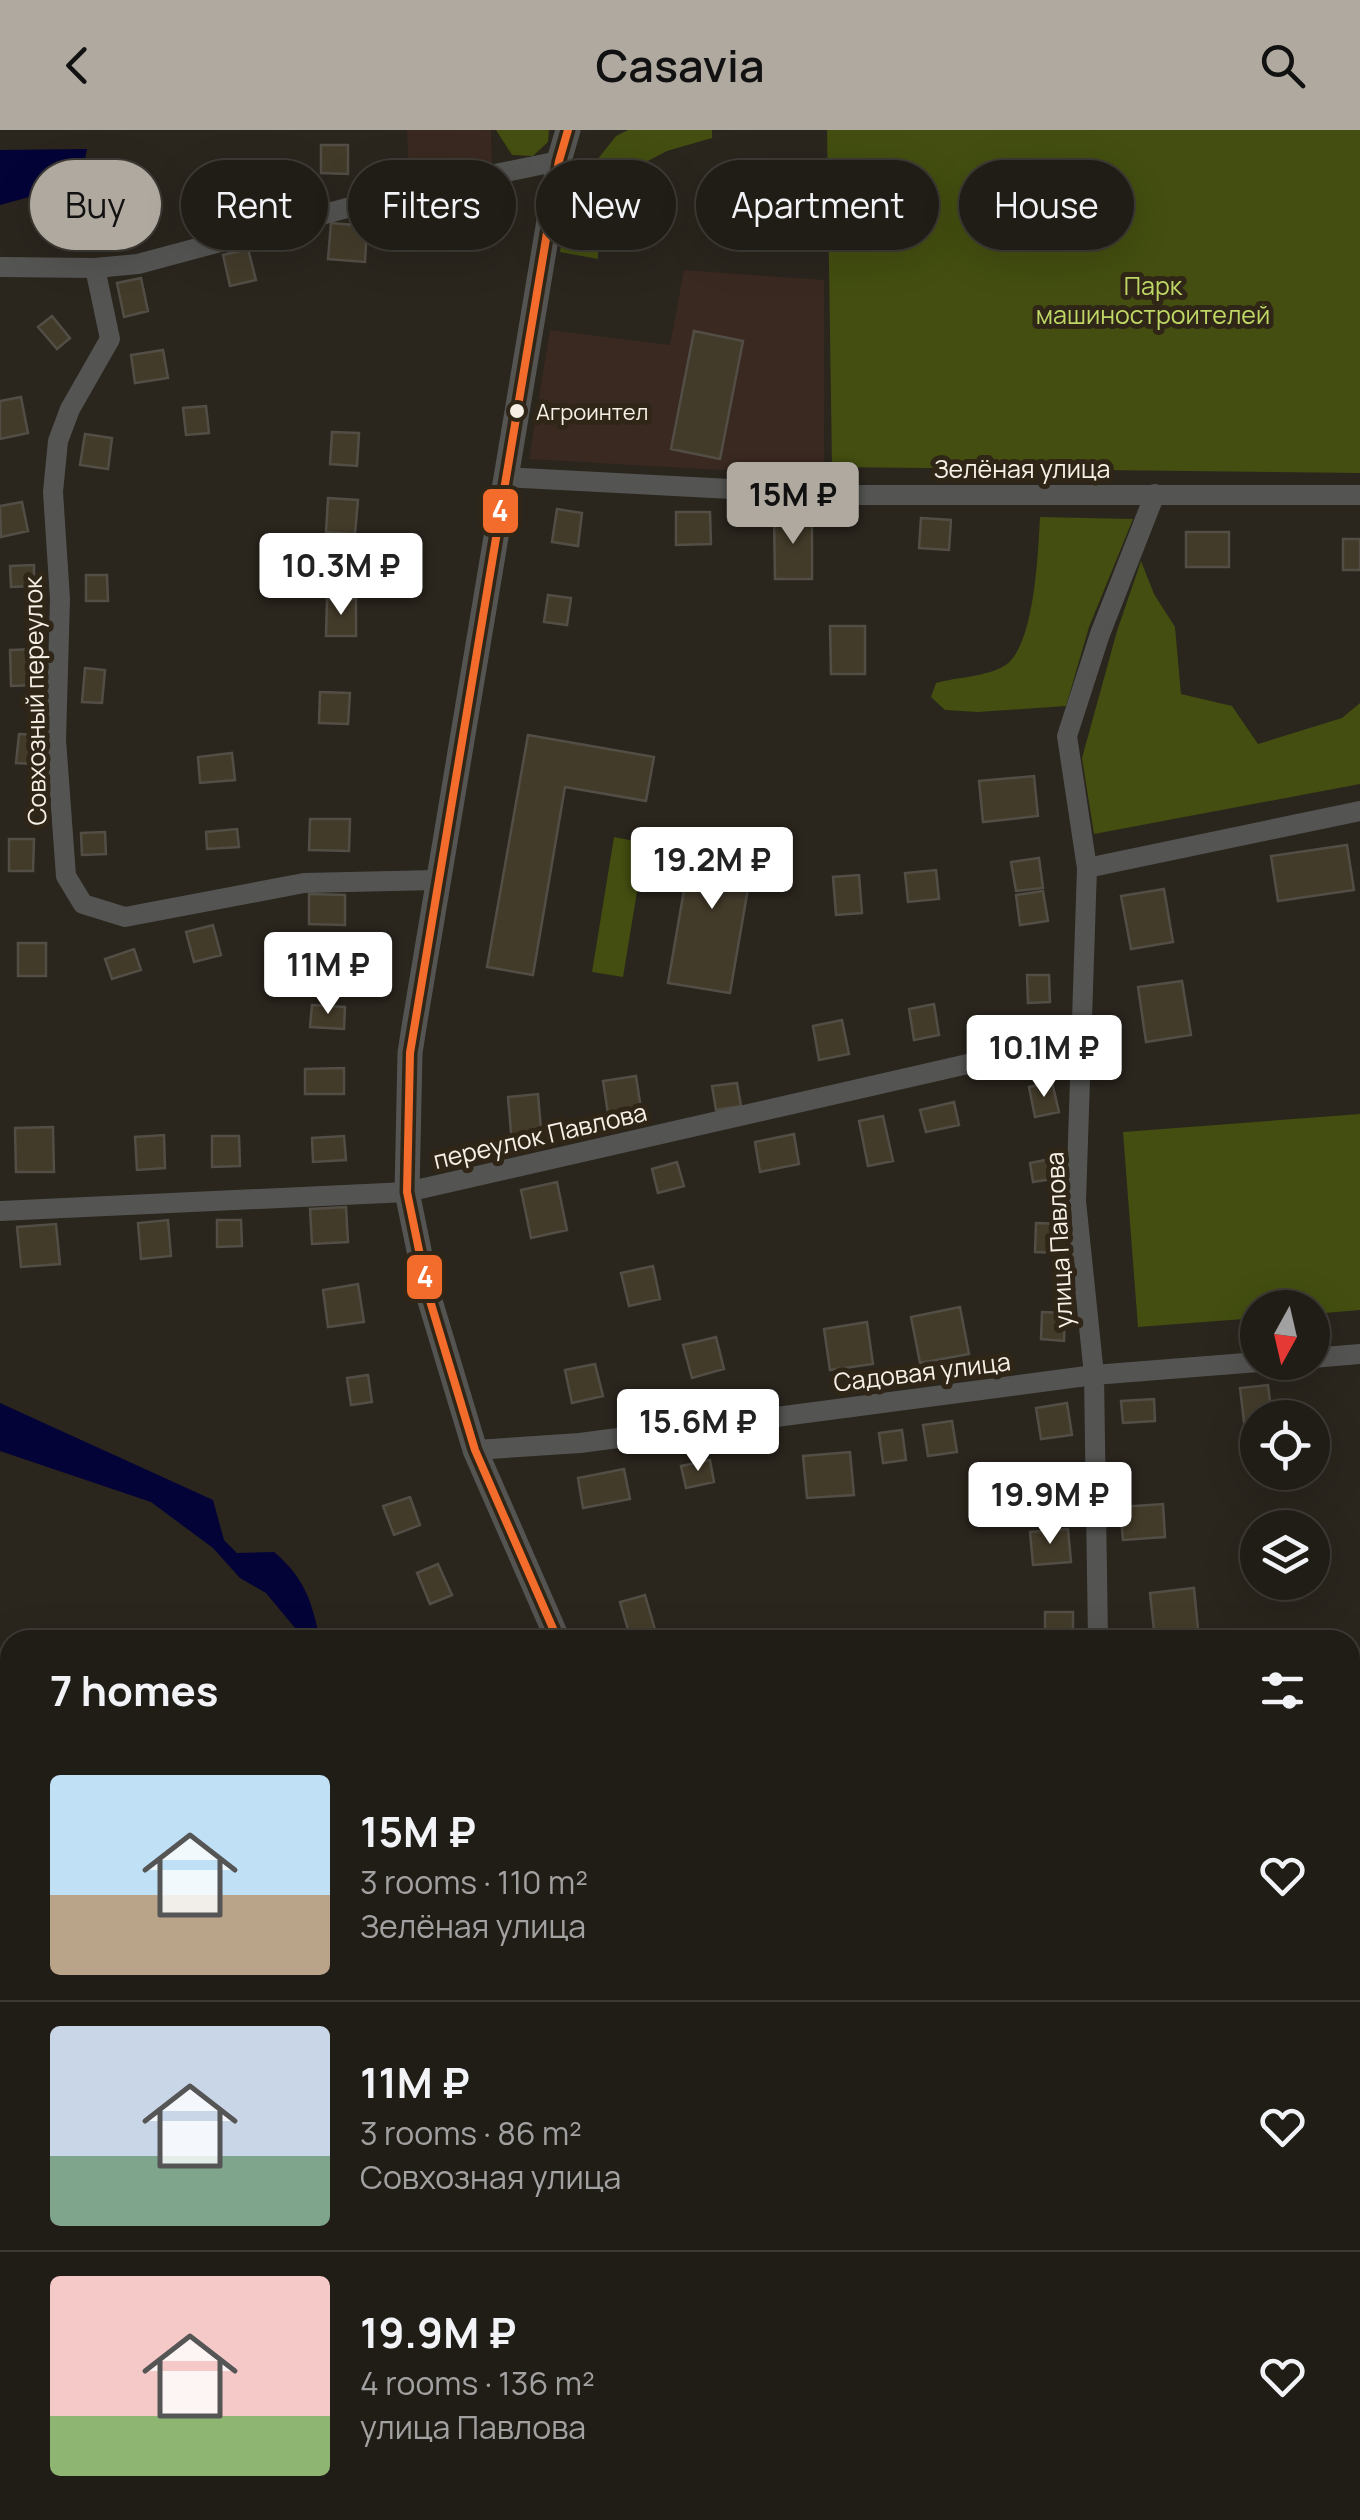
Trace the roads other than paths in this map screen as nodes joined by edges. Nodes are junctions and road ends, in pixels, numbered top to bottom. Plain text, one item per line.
1 (568, 130) edge
2 (558, 160) edge
3 (536, 166) edge
4 (543, 250) edge
5 (0, 267) edge
6 (95, 268) junction
7 (505, 477) junction
8 (1155, 494) junction
9 (1360, 495) edge
10 (1360, 811) edge
11 (1087, 868) junction
12 (436, 880) junction
13 (1081, 1038) junction
14 (407, 1192) junction
15 (0, 1210) edge
16 (1360, 1354) edge
17 (1330, 1356) edge
18 (1240, 1363) edge
19 (1094, 1375) junction
20 (475, 1450) junction
21 (554, 1630) edge
22 (1098, 1630) edge

1 - 2 street
3 - 6 street
4 - 7 street
5 - 6 street
6 - 12 street, Совхозный переулок
7 - 8 street, Зелёная улица
7 - 12 street
8 - 9 street, Зелёная улица
8 - 11 street, улица Павлова
10 - 11 street
11 - 13 street, улица Павлова
12 - 14 street
13 - 14 street, переулок Павлова
13 - 19 street, улица Павлова
14 - 15 street, переулок Павлова
14 - 20 street
16 - 17 street
18 - 19 street, Садовая улица
19 - 20 street, Садовая улица
19 - 22 street, улица Павлова
20 - 21 street

